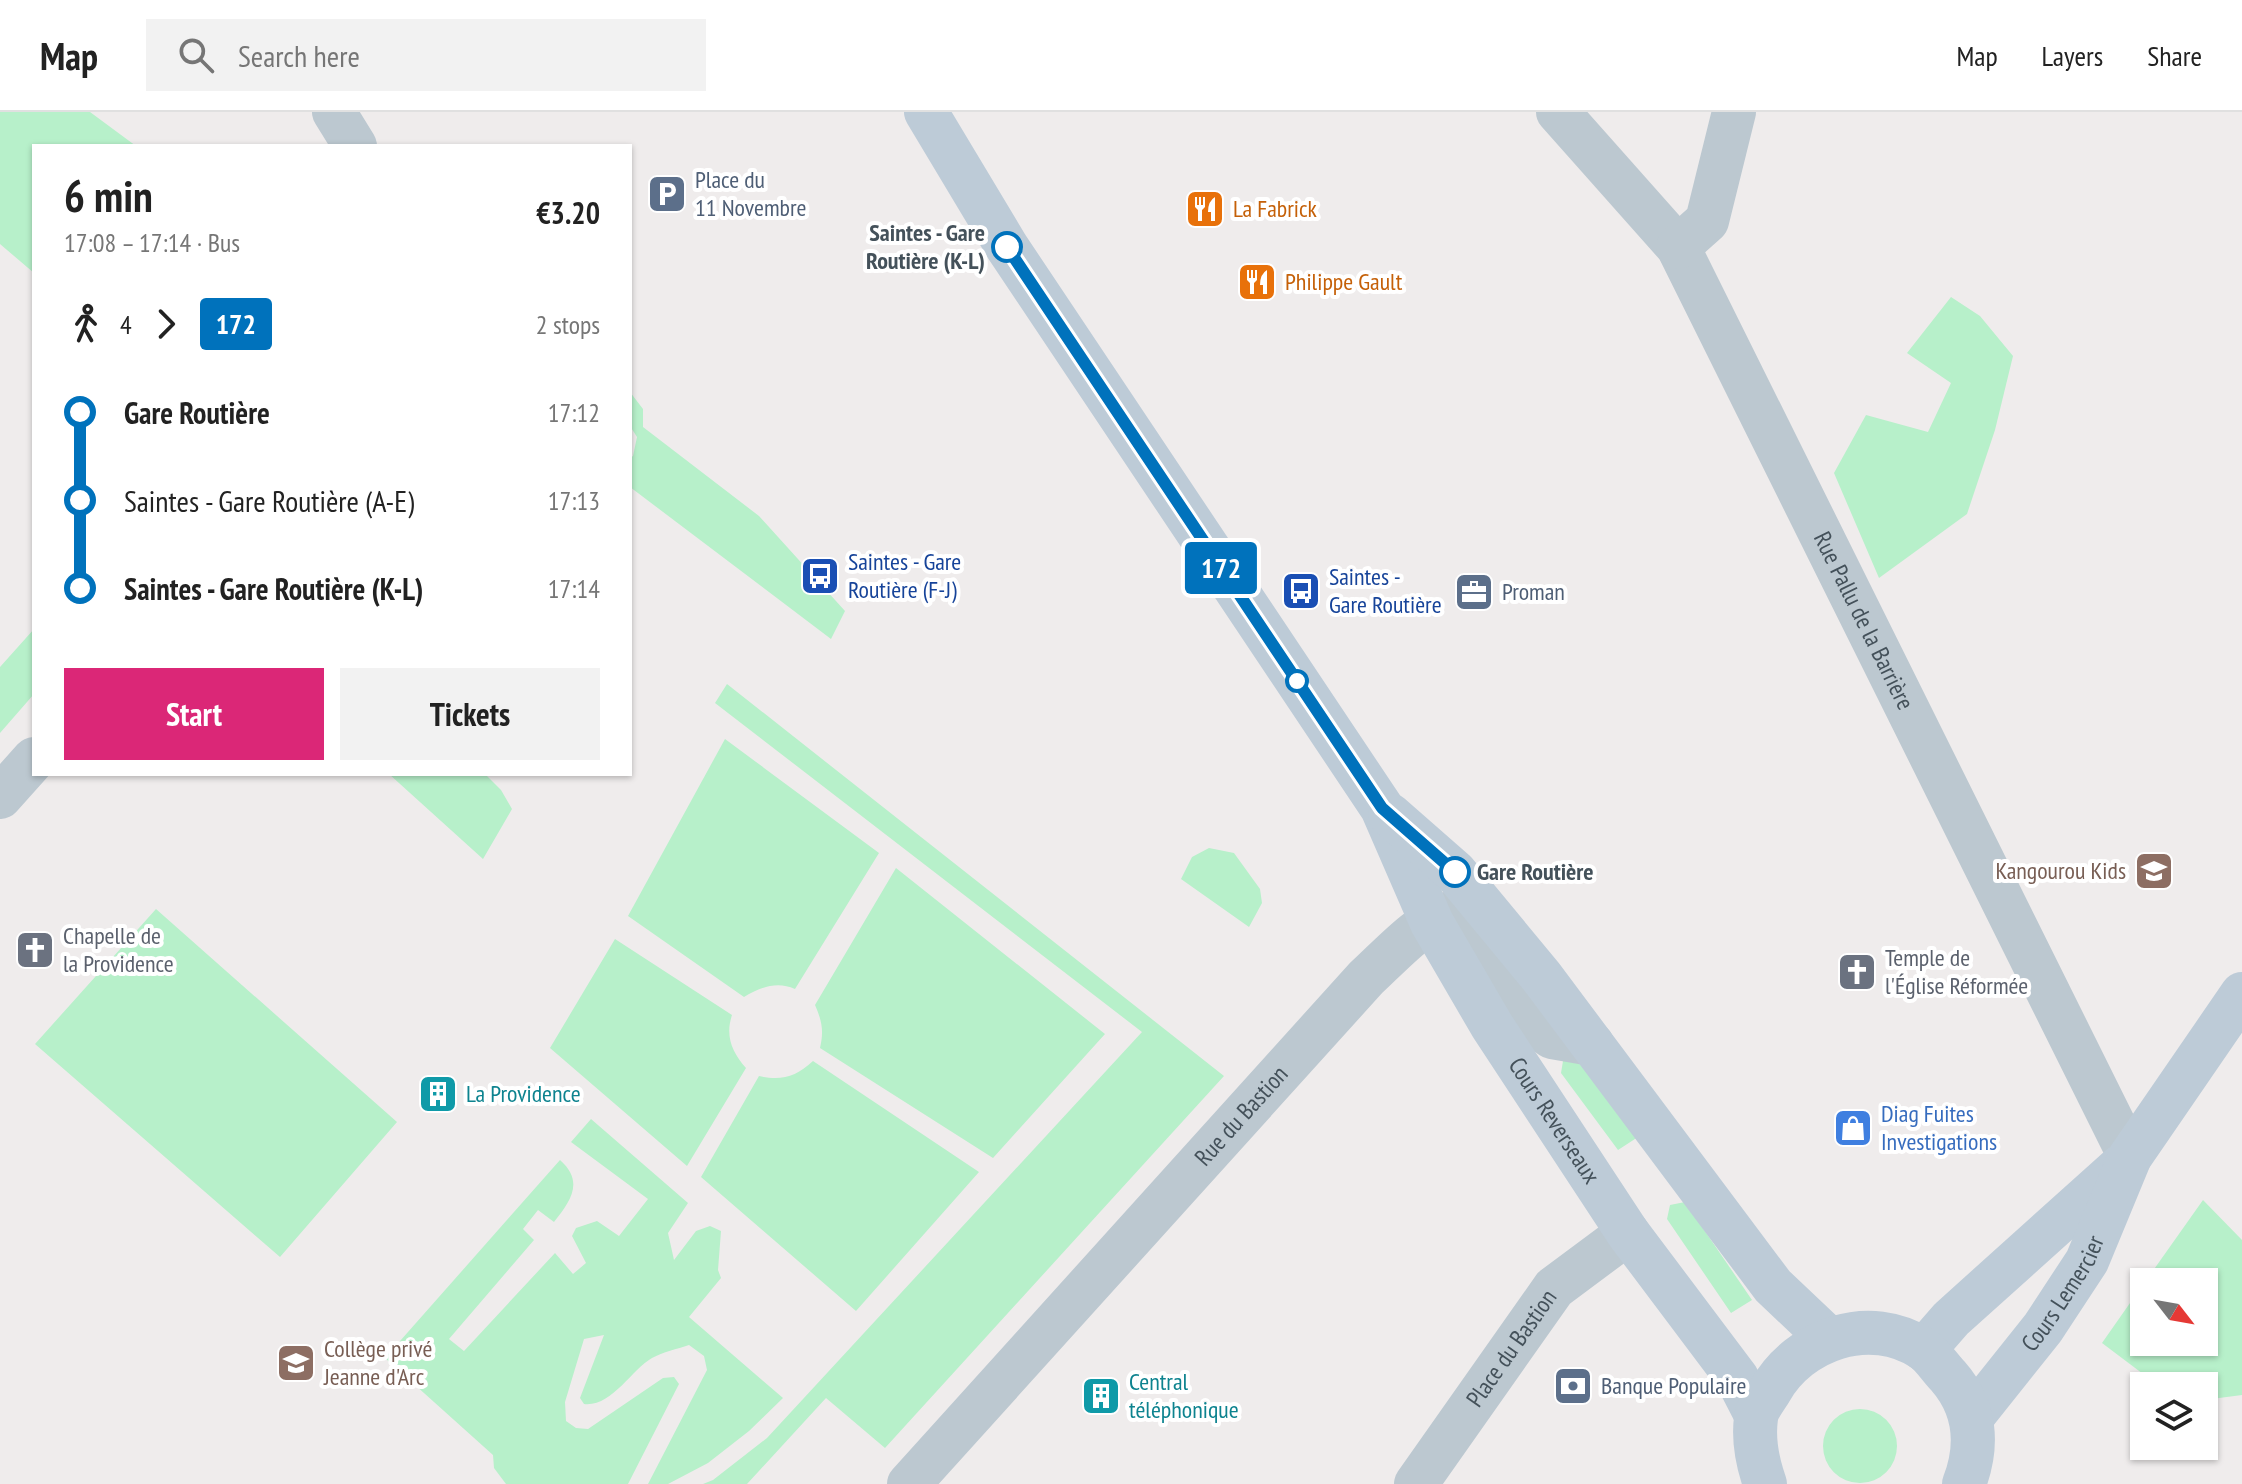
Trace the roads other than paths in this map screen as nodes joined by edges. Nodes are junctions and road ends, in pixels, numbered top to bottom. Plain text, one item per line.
1 (334, 112) edge
2 (926, 112) edge
3 (1558, 112) edge
4 (1734, 112) edge
5 (354, 144) edge
6 (1678, 247) junction
7 (32, 761) edge
8 (0, 797) edge
9 (1382, 808) junction
10 (1432, 923) junction
11 (2242, 994) edge
12 (1592, 1044) junction
13 (2130, 1157) junction
14 (1628, 1233) junction
15 (1829, 1339) junction
16 (1924, 1350) junction
17 (1756, 1415) junction
18 (1972, 1417) junction
19 (909, 1484) edge
20 (1416, 1484) edge
21 (1765, 1484) edge
22 (1964, 1484) edge

1 - 5 street
2 - 9 main road, Cours Reverseaux
3 - 6 street, Rue Pallu de la Barrière
4 - 6 street
6 - 13 street, Rue Pallu de la Barrière
7 - 8 street
9 - 10 main road, Cours Reverseaux
9 - 12 main road, Cours Reverseaux
10 - 12 street
10 - 14 main road, Cours Reverseaux
10 - 19 street, Rue du Bastion
11 - 13 main road, Cours Lemercier
12 - 15 main road, Cours Reverseaux
13 - 16 main road, Cours Lemercier
13 - 18 main road, Cours Lemercier
14 - 17 main road, Cours Reverseaux
14 - 20 street, Place du Bastion
15 - 16 main road
15 - 17 main road
16 - 18 main road
17 - 21 main road
18 - 22 main road

